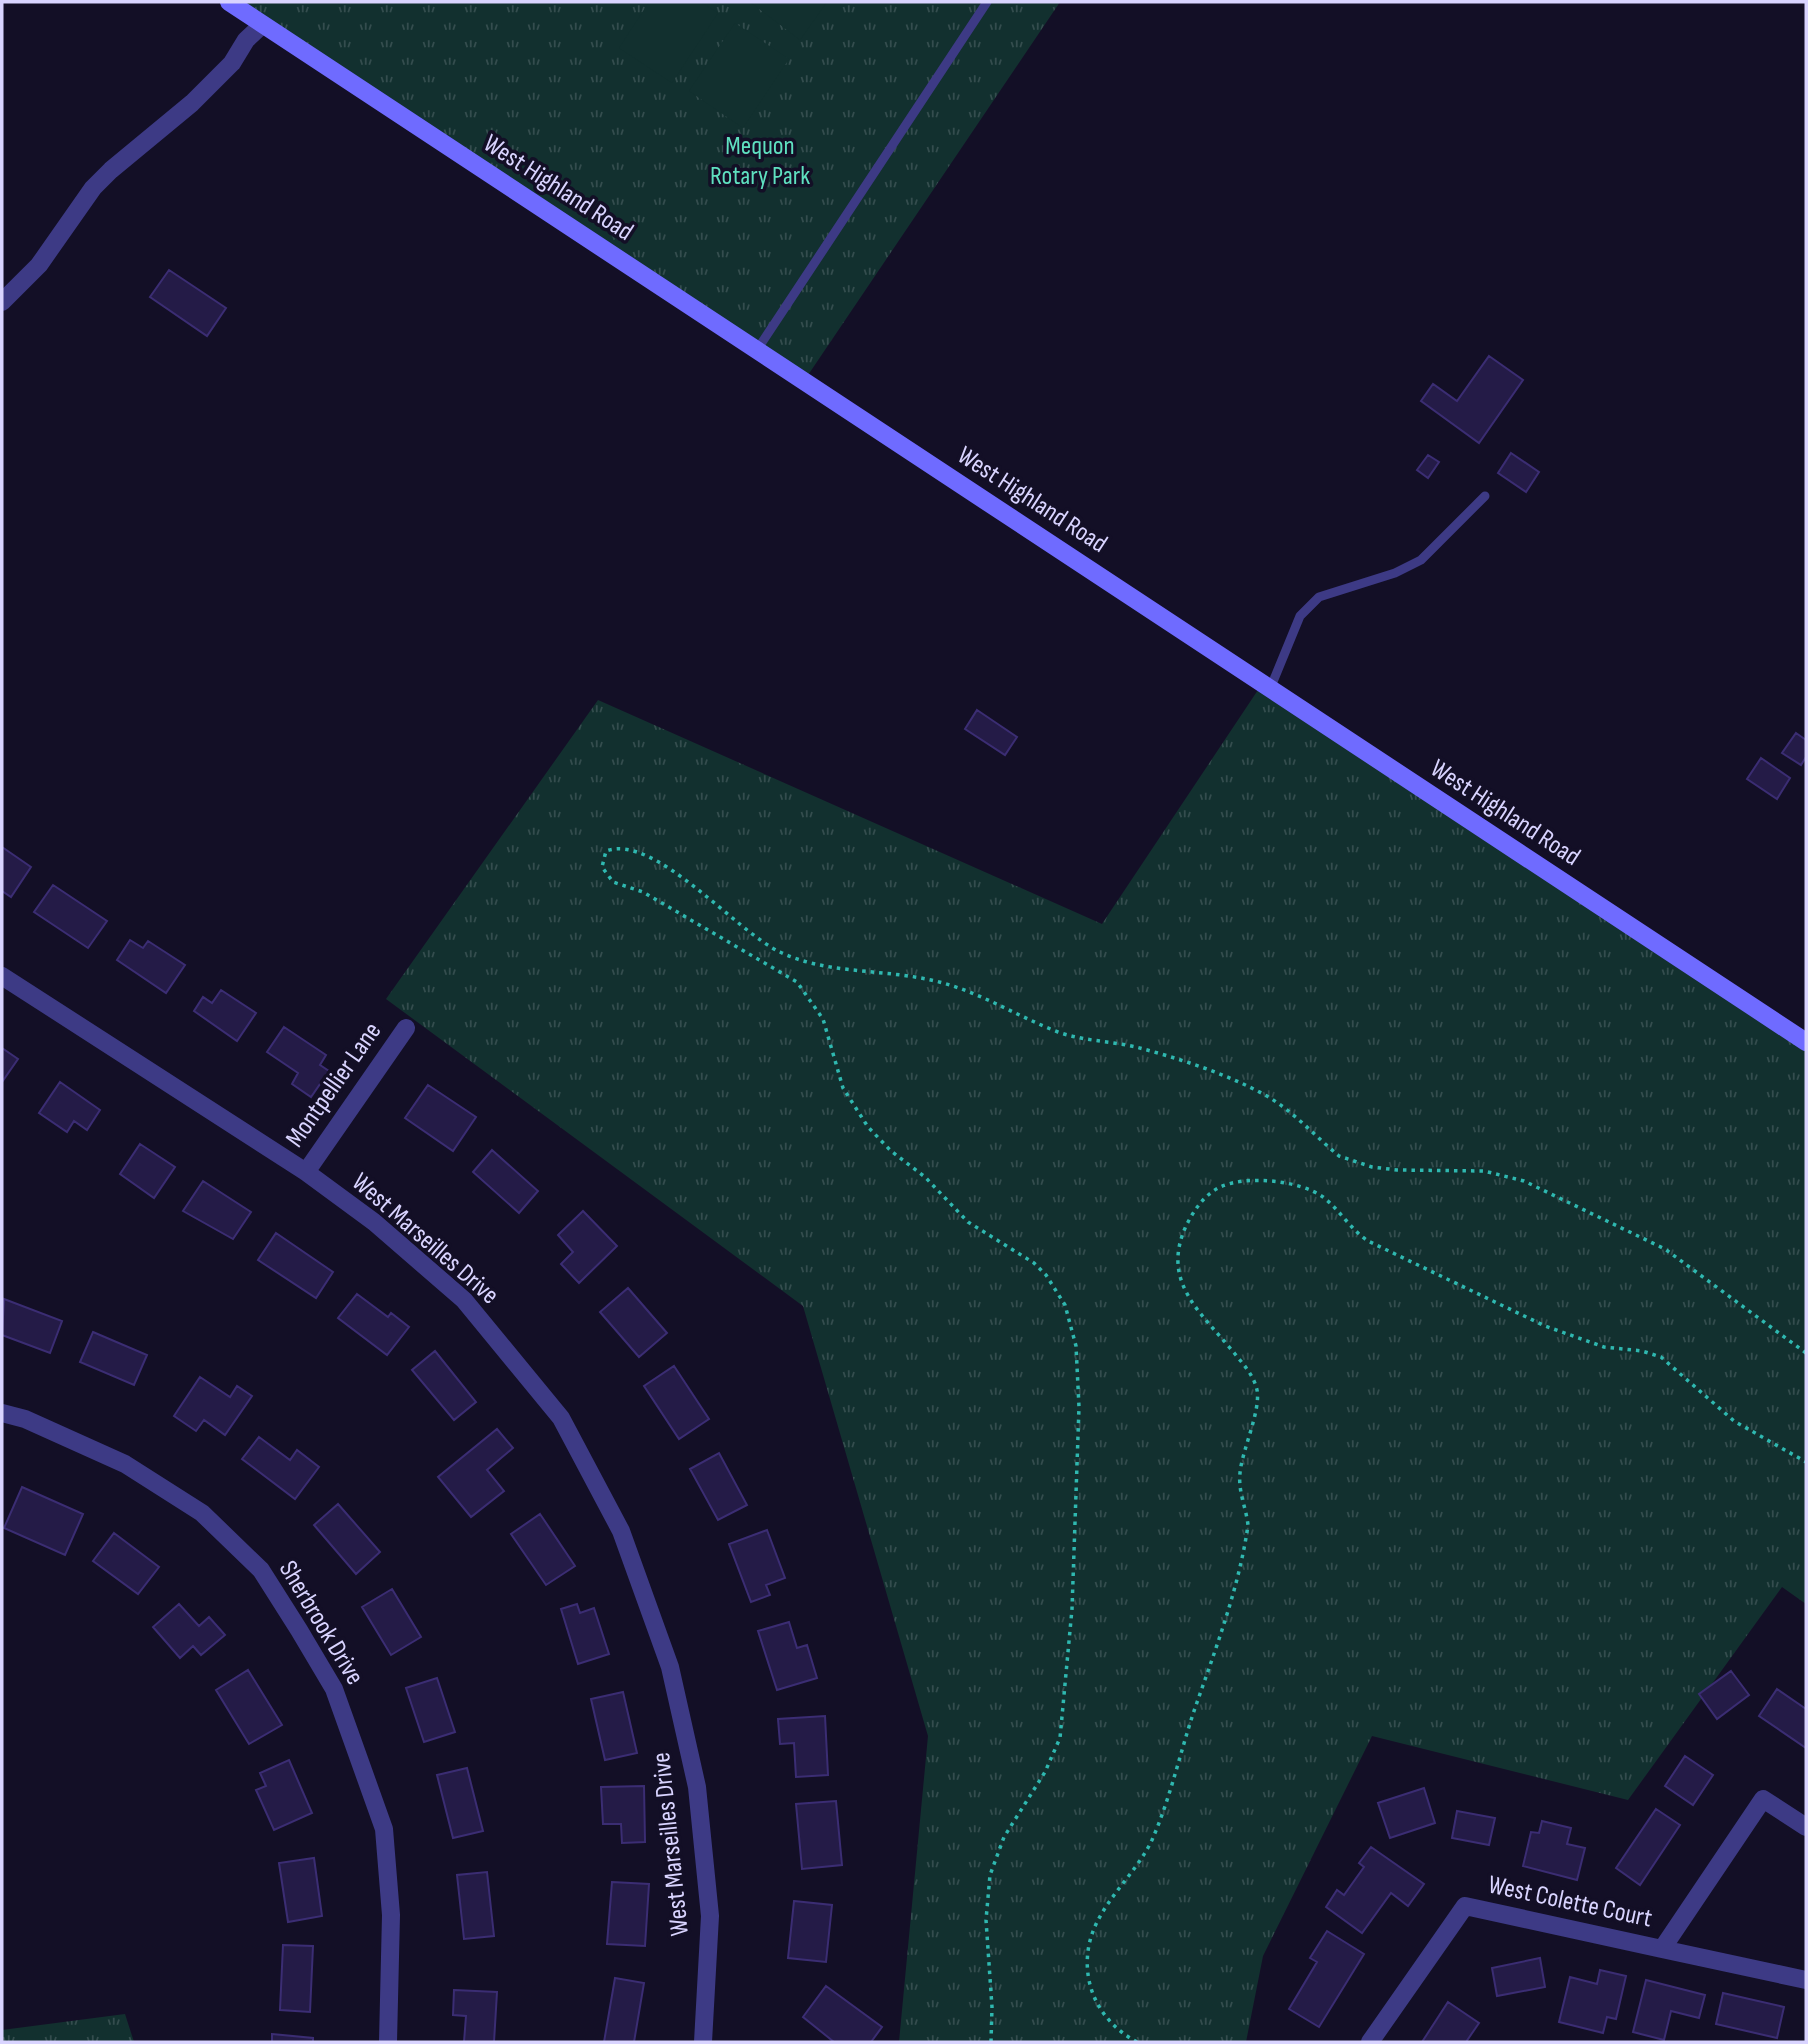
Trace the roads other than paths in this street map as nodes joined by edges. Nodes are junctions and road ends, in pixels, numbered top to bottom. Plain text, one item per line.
1 (229, 2) edge
2 (987, 2) edge
3 (262, 24) junction
4 (2, 302) edge
5 (757, 350) junction
6 (1485, 496) dead end
7 (1270, 689) junction
8 (2, 976) edge
9 (406, 1028) dead end
10 (1806, 1042) edge
11 (306, 1172) junction
12 (2, 1413) edge
13 (1806, 1827) edge
14 (1662, 1949) junction
15 (1806, 1980) edge
16 (388, 2042) edge
17 (703, 2042) edge
18 (1370, 2042) edge

1 - 3 main road, West Highland Road
2 - 5 lane
3 - 4 street
3 - 5 main road, West Highland Road
5 - 7 main road, West Highland Road
6 - 7 lane
7 - 10 main road, West Highland Road
8 - 11 street, West Marseilles Drive
9 - 11 street, Montpellier Lane
11 - 17 street, West Marseilles Drive
12 - 16 street, Sherbrook Drive
13 - 14 street, West Colette Court
14 - 15 street, West Colette Court
14 - 18 street, West Colette Court

